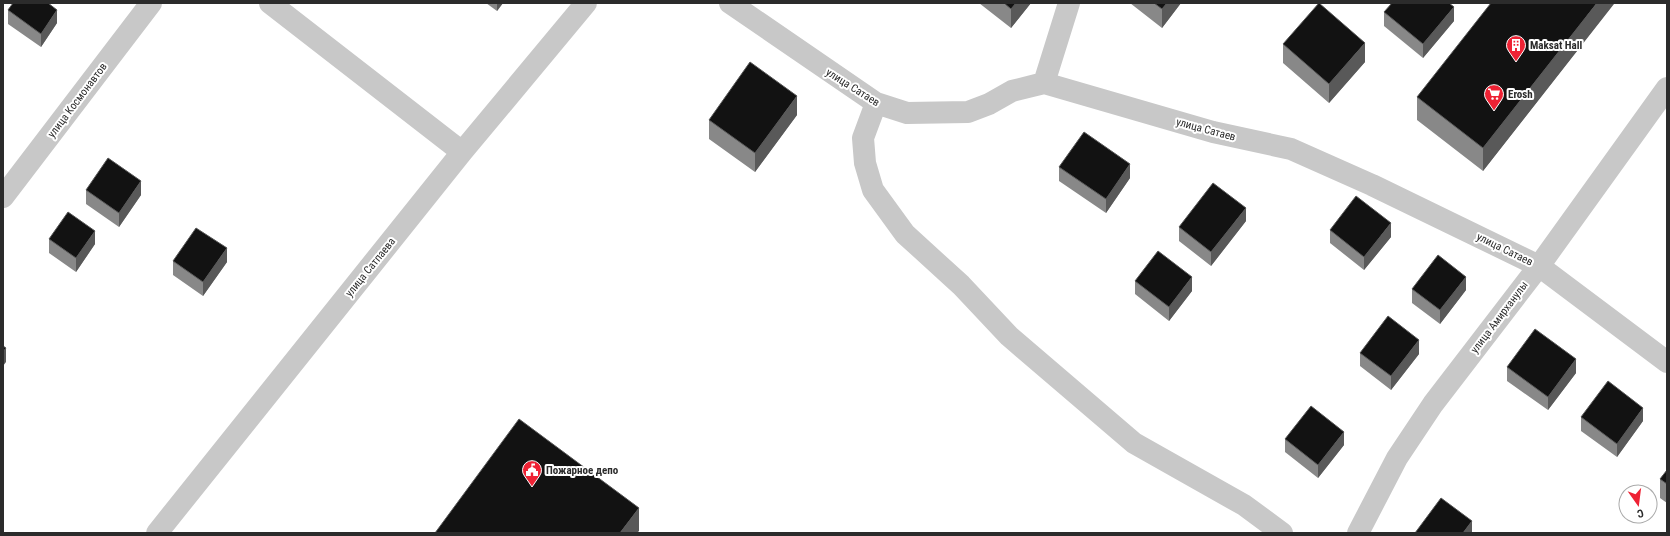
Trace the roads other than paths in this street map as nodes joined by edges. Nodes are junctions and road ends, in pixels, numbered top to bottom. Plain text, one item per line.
1 (151, 3) edge
2 (270, 3) edge
3 (586, 3) edge
4 (730, 3) edge
5 (1069, 3) edge
6 (1044, 82) junction
7 (1667, 88) edge
8 (876, 103) junction
9 (462, 152) junction
10 (3, 197) edge
11 (1539, 266) junction
12 (1667, 362) edge
13 (156, 533) edge
14 (1282, 533) edge
15 (1358, 533) edge

1 - 10 street, улица Космонавтов
2 - 9 street
3 - 9 street, улица Сатпаева
4 - 8 street, улица Сатаев
5 - 6 street
6 - 8 street, улица Сатаев
6 - 11 street, улица Сатаев
7 - 11 street, улица Амирханулы
8 - 14 street
9 - 13 street, улица Сатпаева
11 - 12 street, улица Сатаев
11 - 15 street, улица Амирханулы

